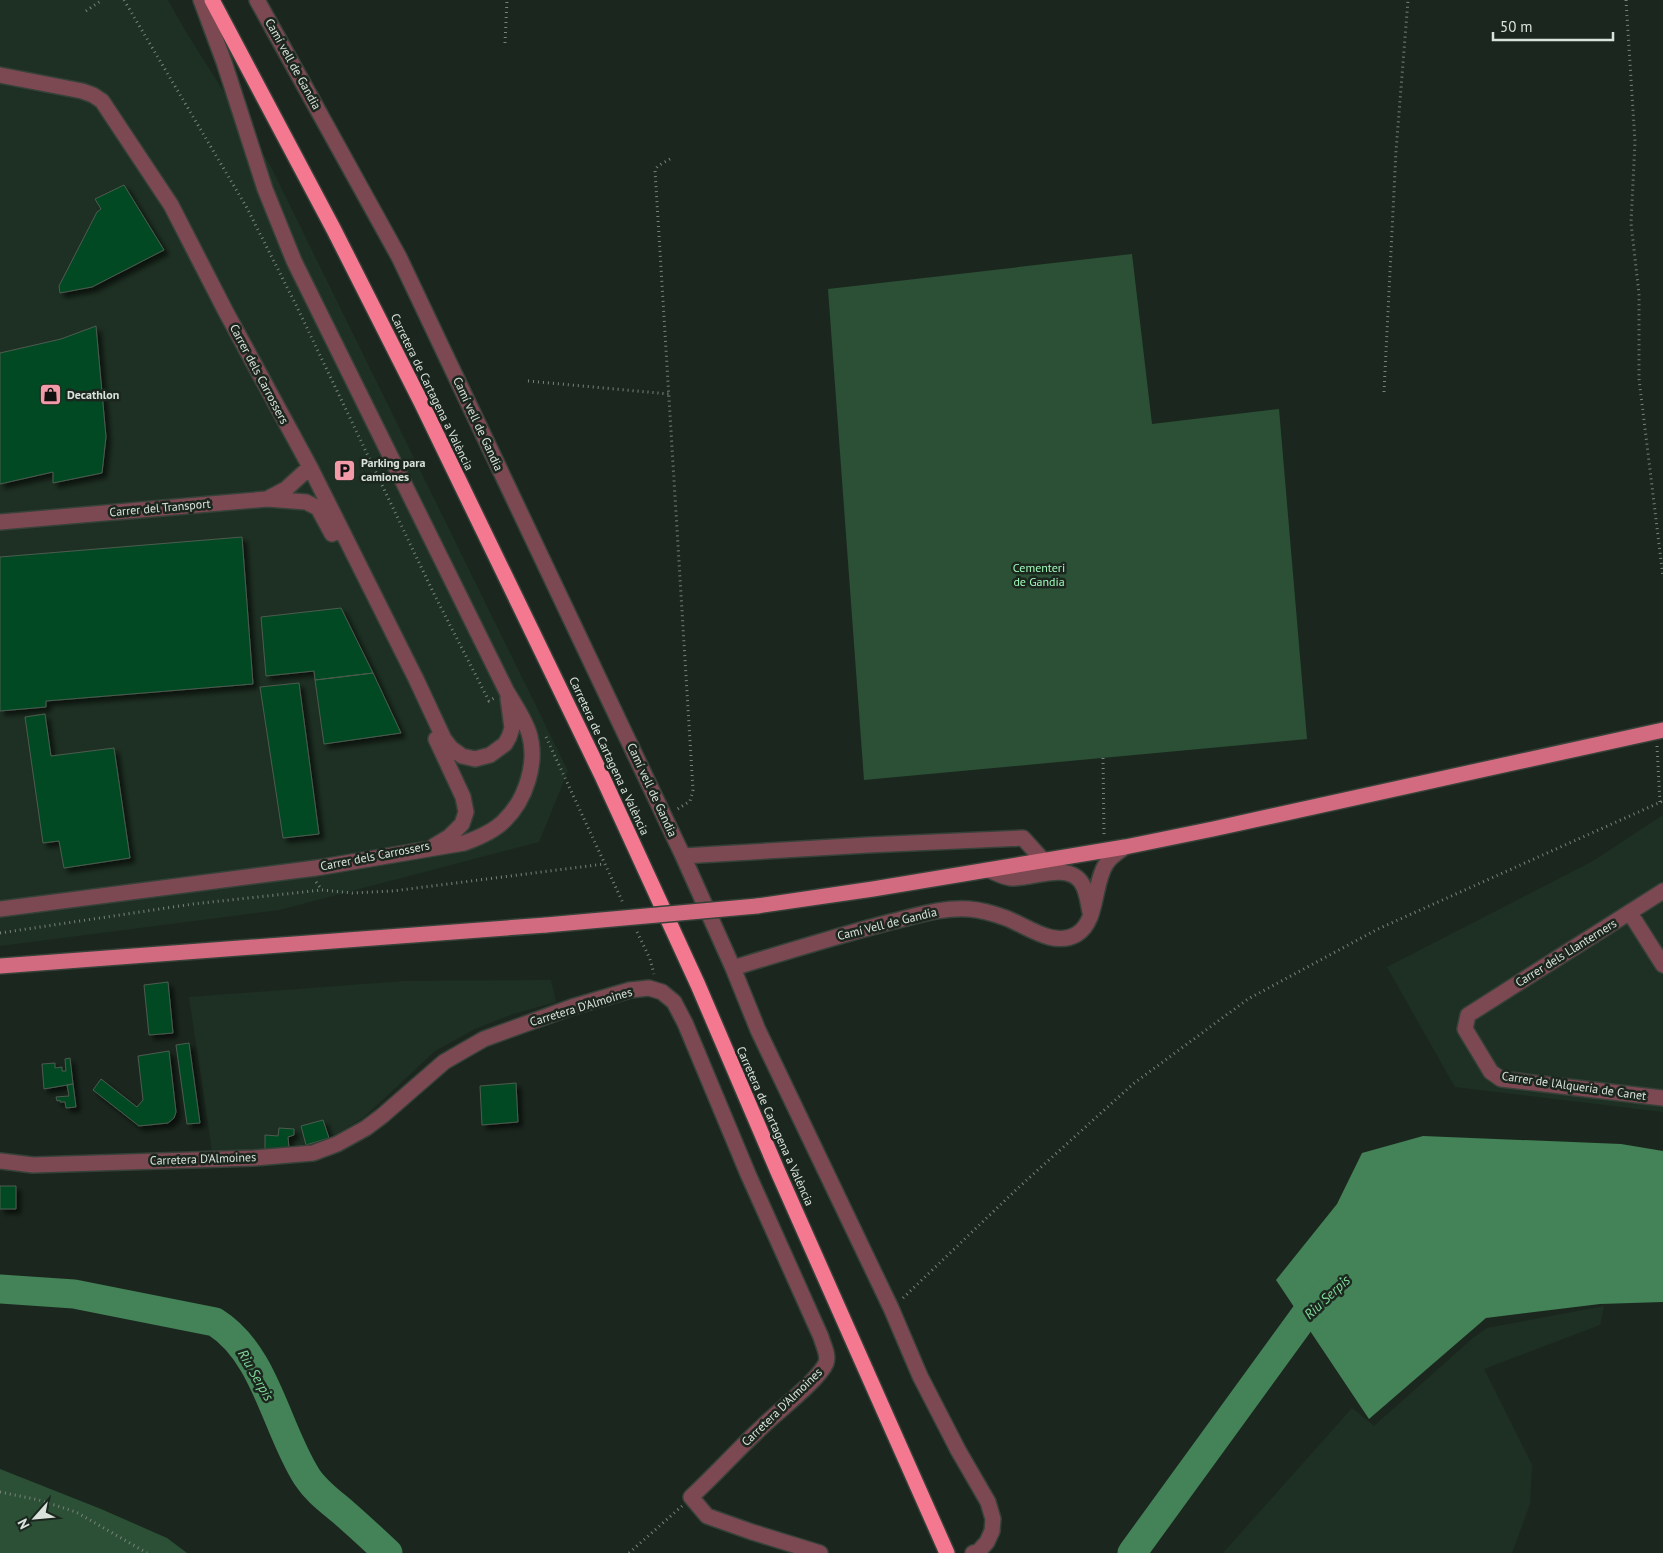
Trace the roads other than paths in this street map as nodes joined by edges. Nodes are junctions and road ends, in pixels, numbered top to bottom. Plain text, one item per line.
1 (201, 0) edge
2 (212, 0) edge
3 (257, 0) edge
4 (0, 74) edge
5 (310, 467) junction
6 (267, 499) junction
7 (0, 522) edge
8 (507, 692) junction
9 (1660, 731) edge
10 (1125, 847) junction
11 (430, 848) junction
12 (683, 856) junction
13 (1042, 859) junction
14 (989, 870) junction
15 (1663, 892) edge
16 (0, 909) edge
17 (1630, 913) junction
18 (1090, 916) junction
19 (1663, 965) edge
20 (0, 966) edge
21 (733, 968) junction
22 (1468, 1015) joint
23 (1663, 1098) edge
24 (0, 1161) edge
25 (945, 1548) edge
26 (820, 1553) edge
27 (973, 1553) edge

1 - 8 street
2 - 25 highway, Carretera de Cartagena a València
3 - 12 street, Camí vell de Gandia
4 - 5 street, Carrer dels Carrossers
5 - 6 street, Carrer del Transport
5 - 8 street, Carrer dels Carrossers
6 - 7 street, Carrer del Transport
6 - 11 street, Carrer dels Carrossers
8 - 11 street
9 - 10 main road
10 - 13 main road
10 - 18 street, Camí Vell de Gandia
11 - 16 street, Carrer dels Carrossers
12 - 13 street
12 - 21 street, Camí vell de Gandia
13 - 14 main road
14 - 18 street
14 - 20 main road, bridge
15 - 17 street, Carrer dels Llanterners
17 - 19 street
17 - 22 street, Carrer dels Llanterners
18 - 21 street, Camí Vell de Gandia
21 - 27 street, Camí vell de Gandia
22 - 23 street, Carrer de l'Alqueria de Canet
24 - 26 street, Carretera D'Almoines

